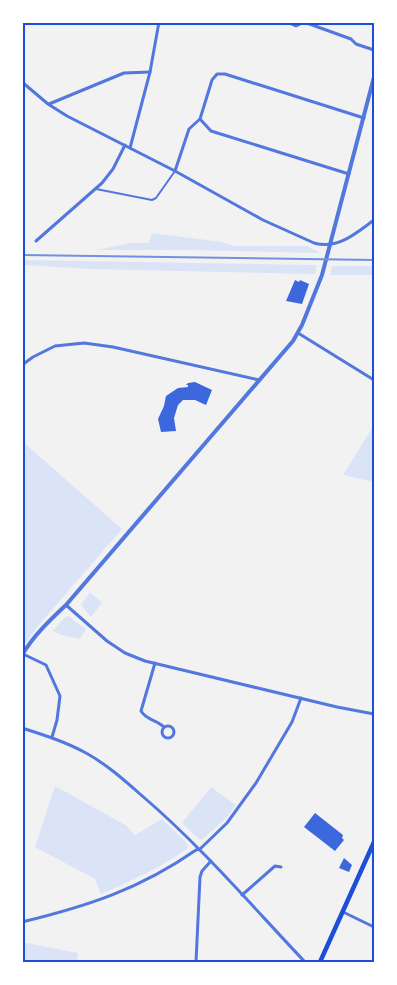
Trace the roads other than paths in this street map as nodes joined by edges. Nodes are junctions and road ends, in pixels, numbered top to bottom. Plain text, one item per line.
1 (159, 22) edge
2 (287, 22) edge
3 (304, 22) edge
4 (374, 50) edge
5 (150, 72) junction
6 (374, 77) edge
7 (22, 82) edge
8 (48, 104) junction
9 (364, 118) junction
10 (200, 120) junction
11 (125, 146) junction
12 (130, 148) junction
13 (175, 171) junction
14 (349, 174) junction
15 (96, 189) junction
16 (374, 220) edge
17 (36, 241) dead end
18 (330, 245) junction
19 (298, 333) junction
20 (22, 365) edge
21 (259, 380) junction
22 (374, 380) edge
23 (66, 605) junction
24 (23, 654) edge
25 (155, 663) junction
26 (301, 698) junction
27 (374, 714) edge
28 (23, 728) edge
29 (164, 728) dead end
30 (22, 734) edge
31 (52, 738) junction
32 (374, 842) edge
33 (200, 849) junction
34 (212, 861) junction
35 (281, 867) dead end
36 (242, 895) junction
37 (343, 912) junction
38 (22, 922) edge
39 (374, 928) edge
40 (196, 962) edge
41 (305, 962) edge
42 (321, 962) edge

1 - 5 street
2 - 3 street
3 - 4 street
5 - 8 street
5 - 12 street
6 - 9 street
7 - 8 street
8 - 11 street
9 - 10 street
9 - 14 street
10 - 13 street
10 - 14 street
11 - 12 street
11 - 15 street
12 - 13 street
13 - 15 lane
13 - 18 street
14 - 18 street
15 - 17 street
16 - 18 street
18 - 19 street
19 - 21 street
19 - 22 street
20 - 21 street
21 - 23 street
23 - 24 street
23 - 25 street
24 - 31 street
25 - 26 street
25 - 29 street
26 - 27 street
26 - 33 street
28 - 30 street
28 - 31 street
31 - 33 street
32 - 37 main road
33 - 34 street
33 - 38 street
34 - 36 street
34 - 40 street
35 - 36 street
36 - 41 street
37 - 39 street
37 - 42 main road

